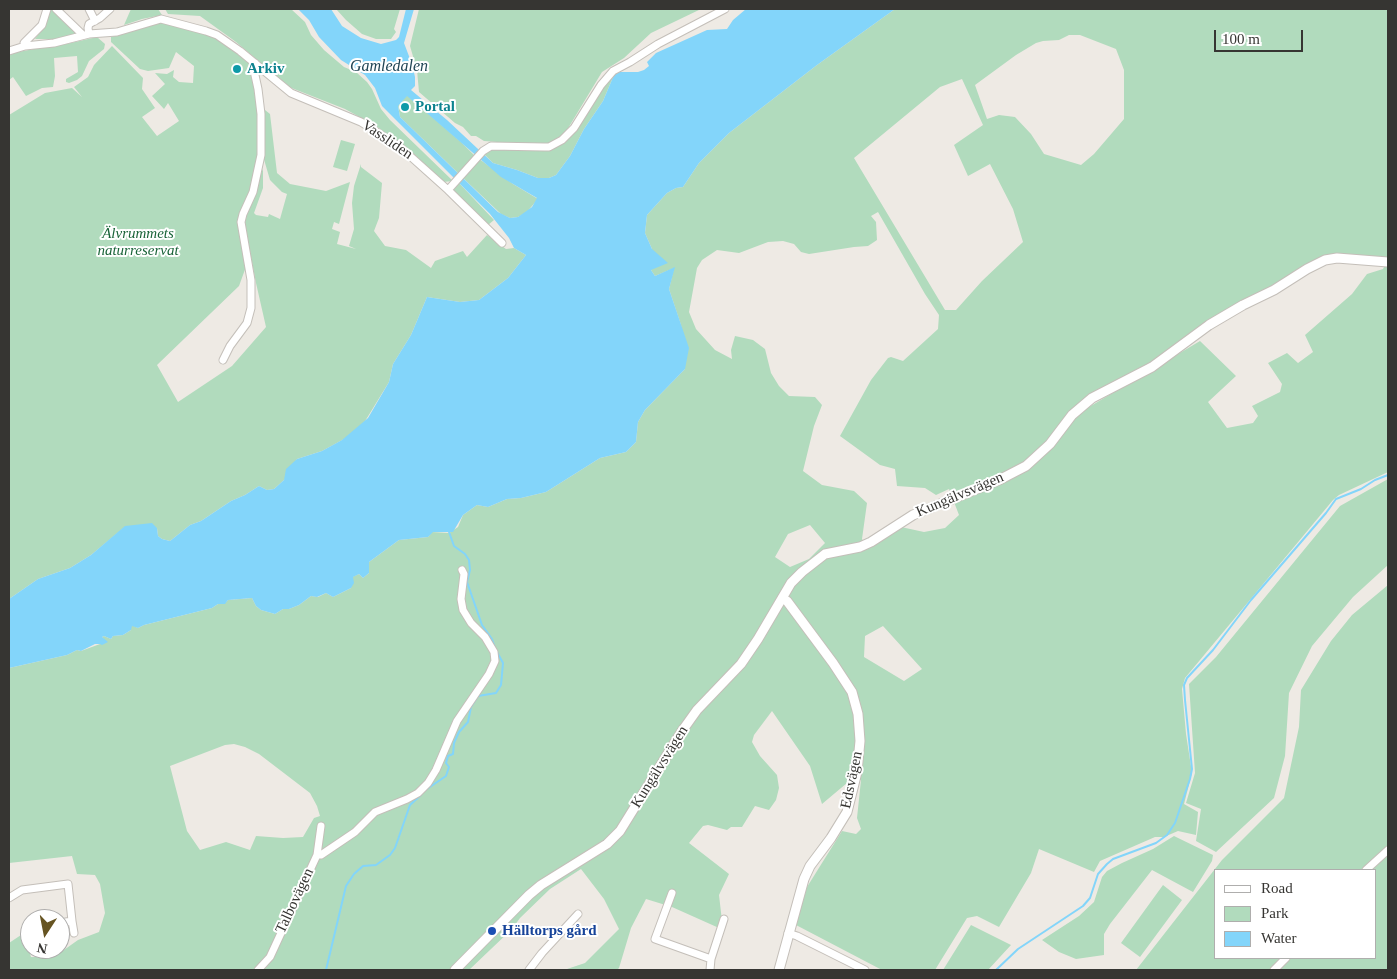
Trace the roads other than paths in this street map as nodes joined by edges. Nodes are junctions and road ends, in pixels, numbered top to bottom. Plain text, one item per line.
1 (47, 9) edge
2 (56, 9) edge
3 (89, 9) edge
4 (110, 9) edge
5 (725, 9) edge
6 (97, 19) junction
7 (106, 33) junction
8 (86, 35) junction
9 (25, 46) junction
10 (9, 51) edge
11 (255, 63) junction
12 (448, 190) junction
13 (502, 243) dead end
14 (1388, 262) edge
15 (223, 360) dead end
16 (462, 570) dead end
17 (782, 598) junction
18 (321, 826) dead end
19 (1388, 850) edge
20 (316, 854) junction
21 (1367, 869) edge
22 (672, 893) dead end
23 (9, 898) edge
24 (578, 914) dead end
25 (724, 919) dead end
26 (72, 921) joint
27 (74, 933) dead end
28 (788, 933) junction
29 (711, 959) junction
30 (1285, 959) edge
31 (258, 970) edge
32 (455, 970) edge
33 (529, 970) edge
34 (710, 970) edge
35 (779, 970) edge
36 (865, 970) edge
37 (1274, 970) edge

1 - 9 street
2 - 8 street
3 - 6 street
4 - 6 street
5 - 12 street
6 - 7 street
6 - 8 street
7 - 8 street, Vassliden
7 - 11 street, Vassliden
8 - 9 street, Vassliden
9 - 10 street, Vassliden
11 - 12 street, Vassliden
11 - 15 street
12 - 13 street, Vassliden
14 - 17 street, Kungälvsvägen
16 - 20 street
17 - 28 street, Edsvägen
17 - 32 street, Kungälvsvägen
18 - 20 street, Talbovägen
19 - 21 street
20 - 31 street, Talbovägen
22 - 29 street
23 - 26 street
24 - 33 street
25 - 29 street
26 - 27 street
28 - 35 street, Edsvägen
28 - 36 street
29 - 34 street
30 - 37 street

